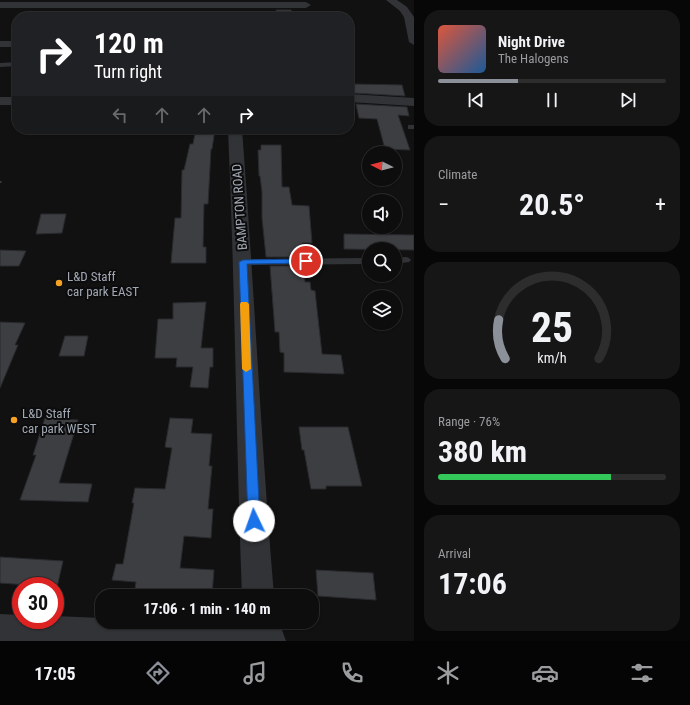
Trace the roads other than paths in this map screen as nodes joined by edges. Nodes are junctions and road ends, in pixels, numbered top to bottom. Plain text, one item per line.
1 (391, 0) edge
2 (305, 3) edge
3 (0, 5) edge
4 (414, 37) edge
5 (0, 44) edge
6 (12, 44) edge
7 (12, 64) edge
8 (0, 65) edge
9 (354, 98) edge
10 (0, 101) edge
11 (12, 101) edge
12 (414, 102) edge
13 (235, 134) edge
14 (402, 260) edge
15 (406, 260) dead end
16 (362, 261) edge
17 (243, 262) junction
18 (258, 589) edge
19 (0, 629) edge
20 (259, 629) edge
21 (41, 635) edge
22 (260, 640) edge
23 (270, 641) edge

1 - 4 street
2 - 3 street
5 - 6 street
7 - 8 lane
9 - 12 street
10 - 11 street
13 - 17 street, BAMPTON ROAD
14 - 15 lane
16 - 17 lane
17 - 18 street, BAMPTON ROAD
19 - 21 street
20 - 22 street
21 - 22 street
22 - 23 street

